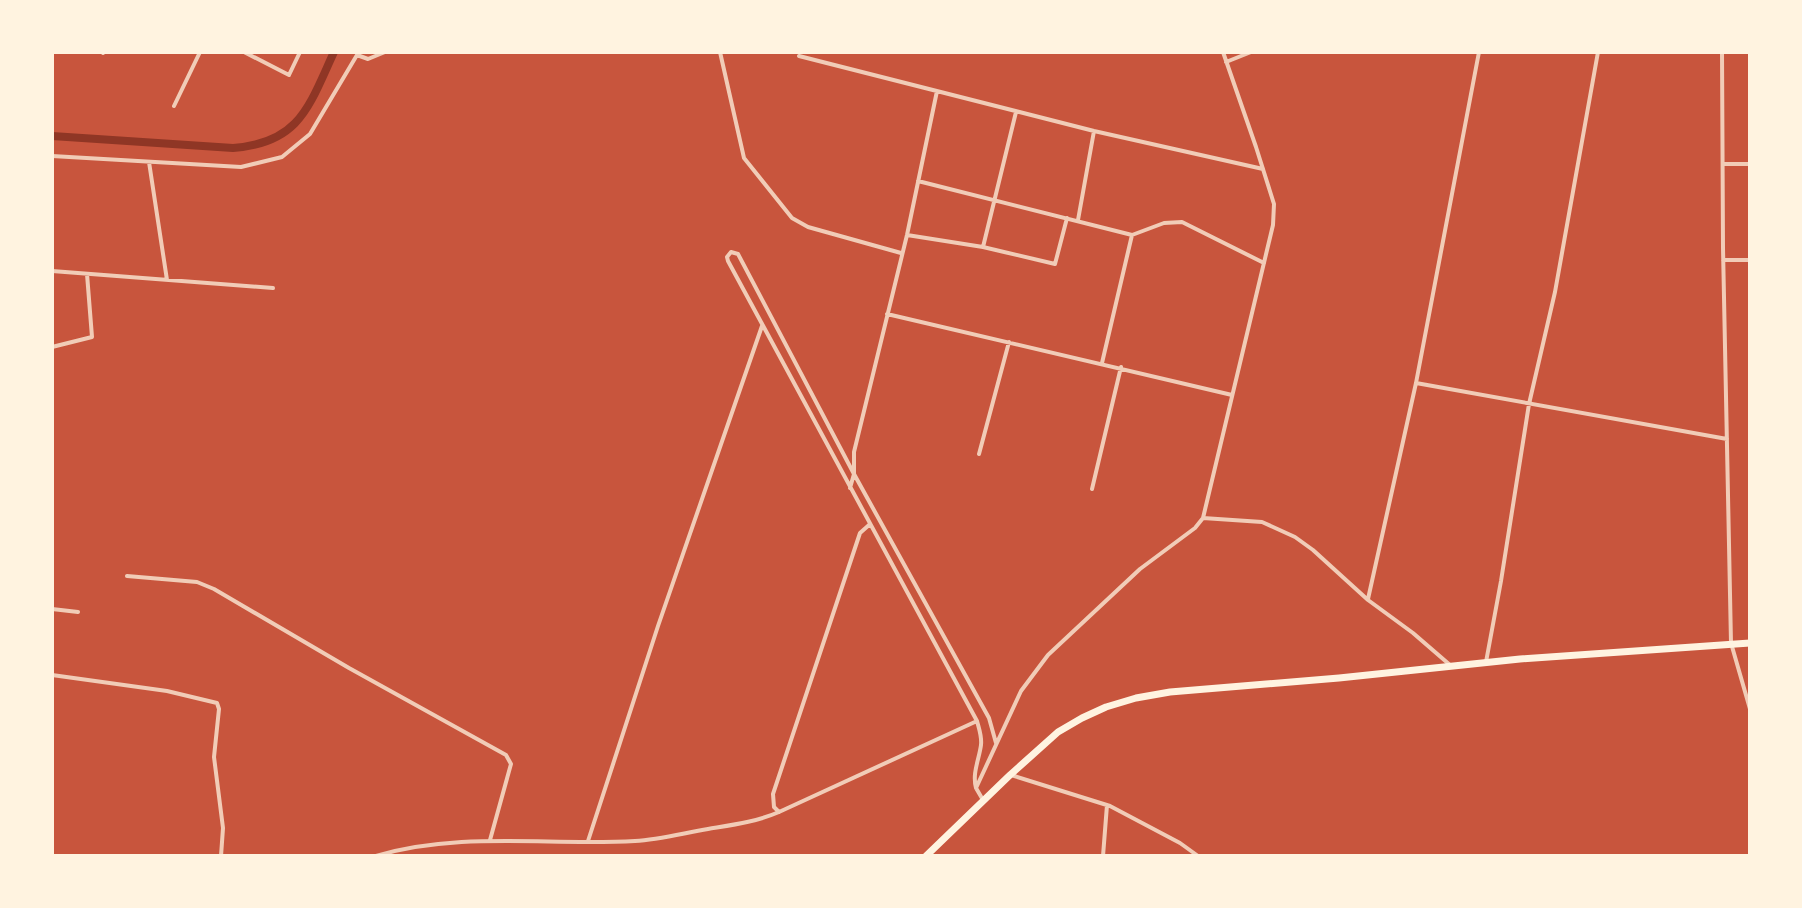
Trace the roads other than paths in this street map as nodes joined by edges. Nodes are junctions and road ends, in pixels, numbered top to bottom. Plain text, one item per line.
1 (200, 52) edge
2 (244, 52) edge
3 (300, 52) edge
4 (385, 52) edge
5 (720, 52) edge
6 (1223, 52) edge
7 (1251, 52) edge
8 (1479, 52) edge
9 (1598, 52) edge
10 (1722, 52) edge
11 (799, 56) dead end
12 (1226, 62) junction
13 (937, 91) junction
14 (174, 106) dead end
15 (1016, 112) junction
16 (1094, 131) junction
17 (52, 156) edge
18 (149, 162) junction
19 (1722, 164) junction
20 (1749, 164) edge
21 (1264, 169) junction
22 (918, 181) junction
23 (994, 200) junction
24 (1067, 218) junction
25 (1077, 220) junction
26 (907, 235) junction
27 (1132, 235) junction
28 (983, 247) junction
29 (901, 253) junction
30 (1723, 260) junction
31 (1749, 260) edge
32 (1264, 262) junction
33 (52, 272) edge
34 (87, 274) junction
35 (167, 280) junction
36 (273, 288) dead end
37 (887, 314) junction
38 (762, 326) junction
39 (1009, 342) junction
40 (52, 347) edge
41 (1102, 363) junction
42 (1121, 368) junction
43 (1416, 383) junction
44 (1232, 395) junction
45 (1529, 404) junction
46 (1727, 439) junction
47 (979, 454) dead end
48 (854, 474) junction
49 (850, 489) junction
50 (1092, 489) dead end
51 (1203, 518) junction
52 (869, 525) junction
53 (127, 576) dead end
54 (1368, 600) junction
55 (52, 609) edge
56 (78, 612) dead end
57 (1731, 643) junction
58 (1749, 643) edge
59 (1486, 663) junction
60 (1451, 666) junction
61 (52, 675) edge
62 (1749, 709) edge
63 (977, 721) junction
64 (996, 743) junction
65 (1010, 775) junction
66 (975, 788) junction
67 (983, 800) junction
68 (1107, 805) junction
69 (779, 812) junction
70 (490, 840) junction
71 (588, 841) junction
72 (221, 855) edge
73 (376, 855) edge
74 (926, 855) edge
75 (1103, 855) edge
76 (1197, 855) edge

1 - 14 street
2 - 3 street
4 - 18 street
5 - 29 street
6 - 12 street
7 - 12 street
8 - 43 street
9 - 45 street
10 - 19 street
11 - 13 street
12 - 21 street
13 - 15 street
13 - 22 street
15 - 16 street
15 - 23 street
16 - 21 street
16 - 25 street
17 - 18 street
18 - 35 street
19 - 20 street
19 - 30 street
21 - 32 street
22 - 23 street
22 - 26 street
23 - 24 street
23 - 28 street
24 - 25 street
24 - 28 street
25 - 27 street
26 - 28 street
26 - 29 street
27 - 32 street
27 - 41 street
29 - 37 street
30 - 31 street
30 - 46 street
32 - 44 street
33 - 34 street
34 - 35 street
34 - 40 street
35 - 36 street
37 - 39 street
37 - 48 street
38 - 48 street
38 - 49 street
38 - 71 street
39 - 41 street
39 - 47 street
41 - 42 street
42 - 44 street
42 - 50 street
43 - 45 street
43 - 54 street
44 - 51 street
45 - 46 street
45 - 59 street
46 - 57 street
48 - 49 street
48 - 64 street
49 - 52 street
51 - 54 street
51 - 64 street
52 - 63 street
52 - 69 street
53 - 70 street
54 - 60 street
55 - 56 street
57 - 58 highway
57 - 59 highway
57 - 62 street
59 - 60 highway
60 - 65 highway
61 - 72 street
63 - 66 street
63 - 69 street
64 - 66 street
65 - 67 highway
65 - 68 street
66 - 67 street
67 - 74 highway
68 - 75 street
68 - 76 street
69 - 71 street
70 - 71 street
70 - 73 street

